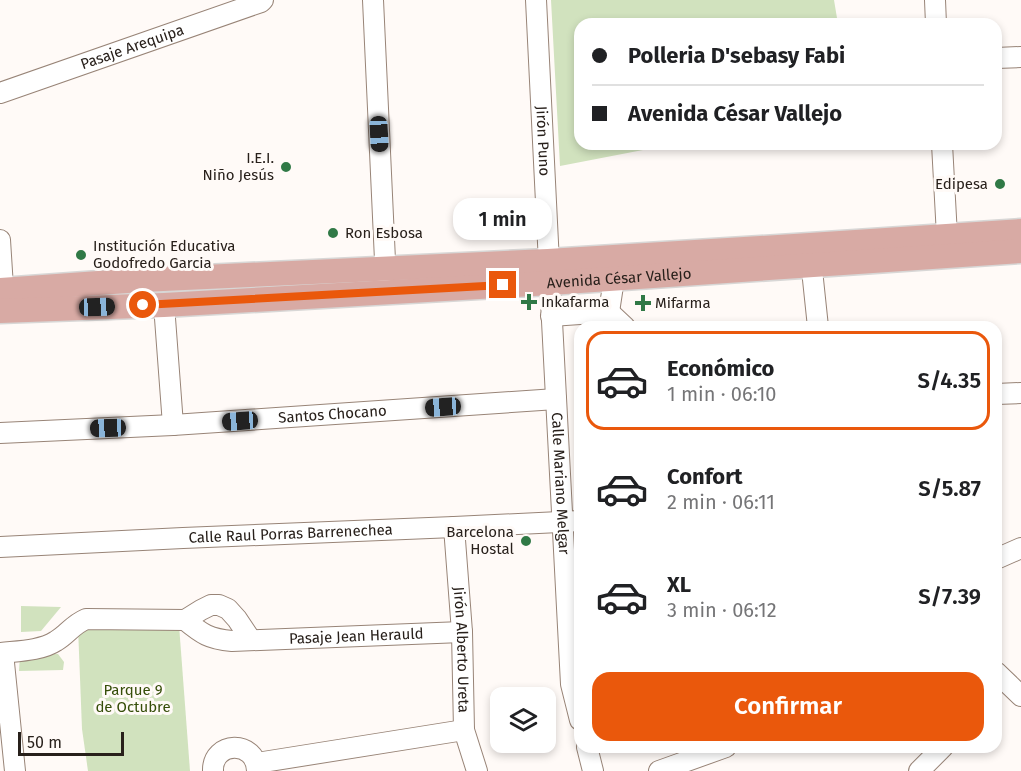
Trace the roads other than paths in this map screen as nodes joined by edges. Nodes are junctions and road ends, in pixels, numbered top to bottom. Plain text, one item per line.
1 (262, 0) edge
2 (373, 0) edge
3 (536, 0) edge
4 (935, 0) edge
5 (936, 18) edge
6 (1021, 57) edge
7 (1002, 58) edge
8 (0, 93) edge
9 (942, 150) edge
10 (1021, 231) edge
11 (947, 236) junction
12 (0, 240) edge
13 (990, 243) junction
14 (1021, 251) edge
15 (811, 255) junction
16 (613, 268) junction
17 (549, 272) junction
18 (386, 280) junction
19 (2, 300) edge
20 (164, 304) junction
21 (609, 312) junction
22 (551, 316) junction
23 (619, 321) edge
24 (817, 321) edge
25 (1021, 393) edge
26 (1002, 394) edge
27 (556, 399) junction
28 (173, 425) junction
29 (0, 433) edge
30 (572, 521) edge
31 (454, 527) junction
32 (0, 547) edge
33 (1021, 548) edge
34 (1002, 557) edge
35 (186, 620) junction
36 (462, 632) junction
37 (251, 640) junction
38 (1, 653) edge
39 (574, 696) edge
40 (464, 730) junction
41 (588, 753) edge
42 (702, 753) edge
43 (937, 753) edge
44 (670, 761) edge
45 (257, 767) edge
46 (15, 771) edge
47 (213, 771) edge
48 (477, 771) edge
49 (593, 771) edge
50 (919, 771) edge

1 - 8 street, Pasaje Arequipa
2 - 18 street
3 - 17 street, Jirón Puno
4 - 5 street
6 - 7 street
9 - 11 street
10 - 13 main road, Avenida César Vallejo
11 - 13 main road, Avenida César Vallejo
11 - 15 main road, Avenida César Vallejo
12 - 19 street
13 - 14 main road, Avenida César Vallejo
13 - 15 main road, Avenida César Vallejo
15 - 16 main road, Avenida César Vallejo
15 - 24 street
16 - 17 main road, Avenida César Vallejo
16 - 21 street
17 - 18 main road, Avenida César Vallejo
17 - 22 street, Calle Mariano Melgar
18 - 19 main road, Avenida César Vallejo
18 - 20 main road, Avenida César Vallejo
19 - 20 main road, Avenida César Vallejo
20 - 28 street
21 - 22 street
21 - 23 street
22 - 27 street, Calle Mariano Melgar
25 - 26 street
27 - 28 street, Santos Chocano
27 - 30 street, Calle Mariano Melgar
28 - 29 street, Santos Chocano
30 - 31 street, Calle Raul Porras Barrenechea
30 - 39 street, Calle Mariano Melgar
31 - 32 street, Calle Raul Porras Barrenechea
31 - 36 street, Jirón Alberto Ureta
33 - 34 street
35 - 37 street, Pasaje Jean Herauld
35 - 37 street
35 - 38 street
36 - 37 street, Pasaje Jean Herauld
36 - 40 street, Jirón Alberto Ureta
38 - 46 street
40 - 45 street
40 - 48 street, Jirón Alberto Ureta
41 - 49 street
42 - 44 street
43 - 50 street
45 - 47 street

